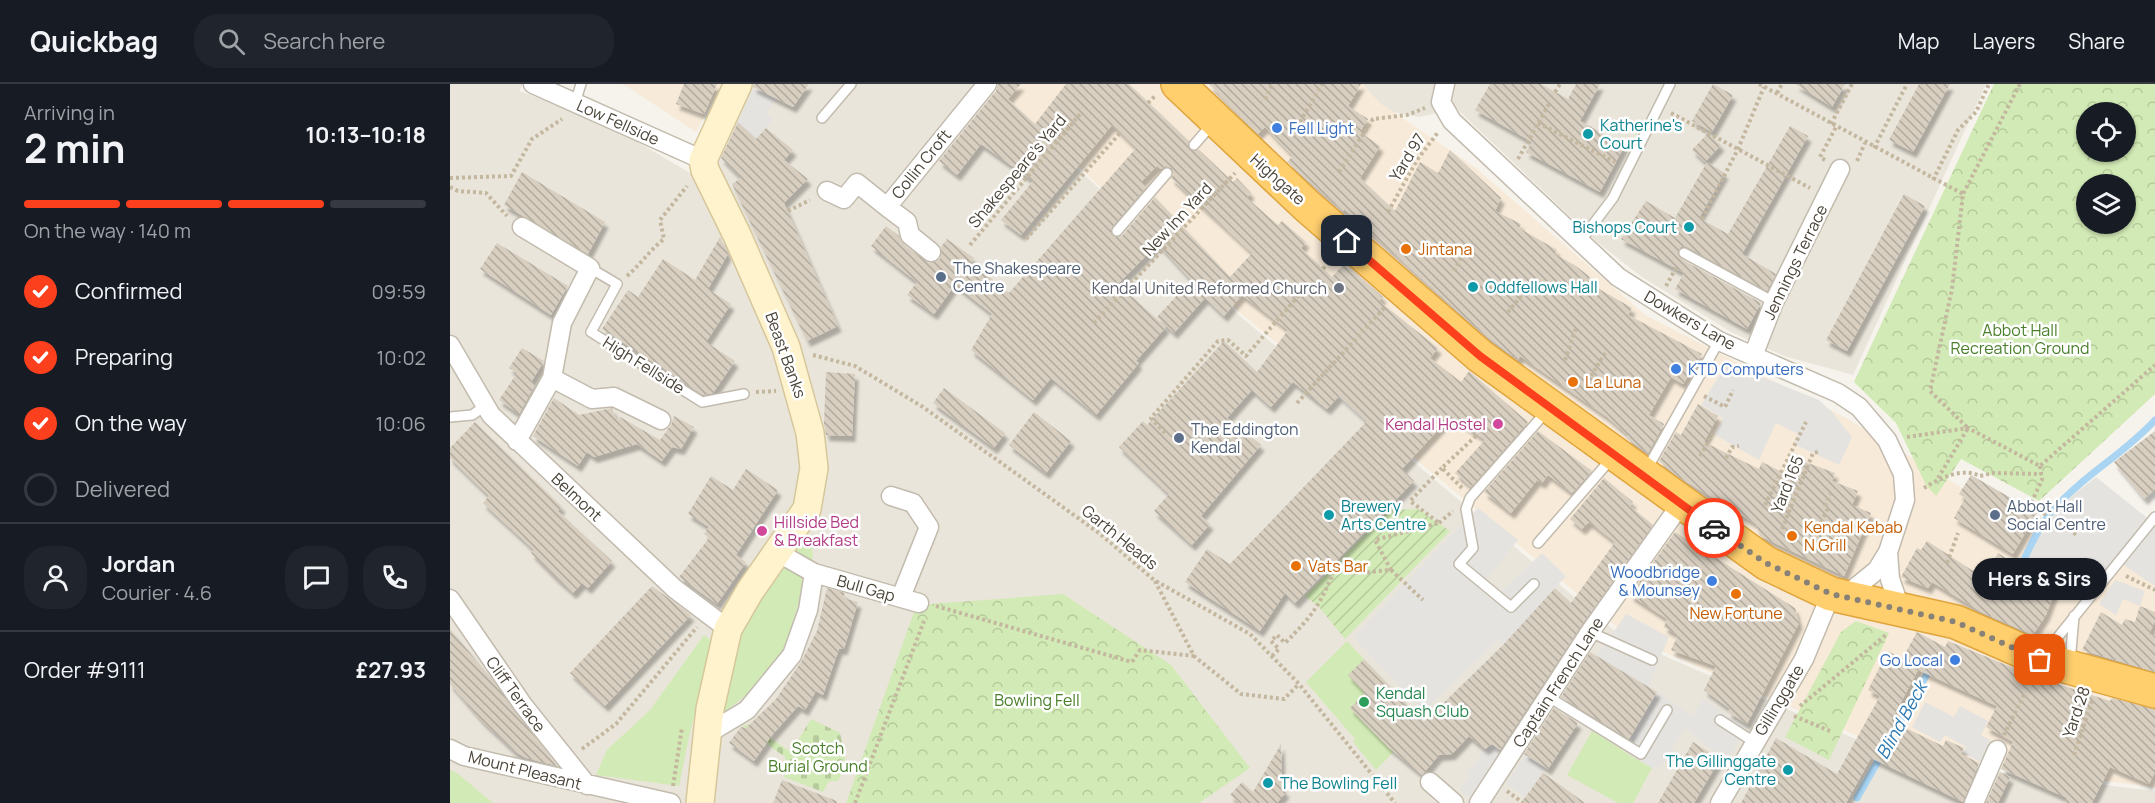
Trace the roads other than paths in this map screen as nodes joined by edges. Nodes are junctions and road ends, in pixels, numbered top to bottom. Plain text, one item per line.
1 (533, 84) edge
2 (581, 84) edge
3 (738, 84) edge
4 (851, 84) edge
5 (987, 84) edge
6 (1178, 84) edge
7 (1445, 84) edge
8 (1670, 84) edge
9 (580, 105) junction
10 (822, 118) dead end
11 (704, 165) junction
12 (1840, 169) dead end
13 (1167, 173) dead end
14 (827, 191) road end
15 (887, 207) junction
16 (522, 226) road end
17 (1117, 231) dead end
18 (1580, 243) junction
19 (931, 252) dead end
20 (1684, 253) road end
21 (590, 268) junction
22 (1774, 302) junction
23 (1719, 341) junction
24 (450, 345) edge
25 (1753, 356) junction
26 (552, 378) junction
27 (744, 394) dead end
28 (485, 406) junction
29 (1550, 408) junction
30 (450, 417) edge
31 (661, 420) dead end
32 (517, 441) junction
33 (1615, 455) junction
34 (1642, 476) junction
35 (891, 496) dead end
36 (1681, 504) junction
37 (2155, 517) edge
38 (1538, 543) dead end
39 (777, 552) junction
40 (1888, 552) junction
41 (814, 573) junction
42 (1534, 584) dead end
43 (1838, 595) junction
44 (901, 597) junction
45 (450, 599) edge
46 (925, 604) road end
47 (2074, 616) junction
48 (1895, 621) junction
49 (718, 622) junction
50 (1590, 632) junction
51 (1652, 660) dead end
52 (2054, 664) junction
53 (2155, 691) edge
54 (1547, 696) junction
55 (1667, 710) dead end
56 (1720, 720) dead end
57 (707, 734) junction
58 (1754, 742) junction
59 (450, 749) edge
60 (1997, 750) road end
61 (1430, 782) dead end
62 (587, 785) junction
63 (671, 803) edge
64 (700, 803) edge
65 (1454, 803) edge
66 (1479, 803) edge
67 (1720, 803) edge
68 (1974, 803) edge

1 - 9 street, Low Fellside
2 - 9 lane
3 - 11 street
4 - 10 lane
5 - 15 street, Collin Croft
6 - 29 highway, Highgate
7 - 18 street, Dowkers Lane
8 - 18 lane
9 - 11 street, Low Fellside
11 - 39 street, Beast Banks
12 - 22 street, Jennings Terrace
13 - 17 lane
14 - 15 street, Collin Croft
15 - 19 street
16 - 21 street, High Fellside
18 - 23 street, Dowkers Lane
20 - 22 lane
21 - 26 street
21 - 27 lane, High Fellside
22 - 25 street, Jennings Terrace
23 - 25 street, Dowkers Lane
23 - 34 lane
24 - 28 street, Belmont
25 - 40 street, Dowkers Lane
26 - 31 street
26 - 32 street
28 - 30 lane
28 - 32 street, Belmont
29 - 33 highway, Highgate
29 - 42 lane
32 - 49 street, Belmont
33 - 34 highway, Highgate
33 - 38 lane
34 - 36 highway, Highgate
35 - 44 street
36 - 43 highway, Highgate
36 - 50 street, Captain French Lane
37 - 47 lane
39 - 41 street
39 - 49 street, Beast Banks
40 - 43 street, Dowkers Lane
40 - 48 street, Dowkers Lane
41 - 44 street, Bull Gap
41 - 57 street
43 - 48 highway, Highgate
43 - 58 street, Gillinggate
44 - 46 street, Bull Gap
45 - 62 street, Cliff Terrace
47 - 52 lane
47 - 52 lane
48 - 52 highway, Highgate
49 - 57 street, Beast Banks
50 - 51 lane
50 - 54 street, Captain French Lane
52 - 53 highway, Highgate
54 - 55 lane
54 - 66 street, Captain French Lane
56 - 58 lane
57 - 64 street, Beast Banks
58 - 67 street, Gillinggate
59 - 62 street, Mount Pleasant
60 - 68 street
61 - 65 street
62 - 63 street, Mount Pleasant

